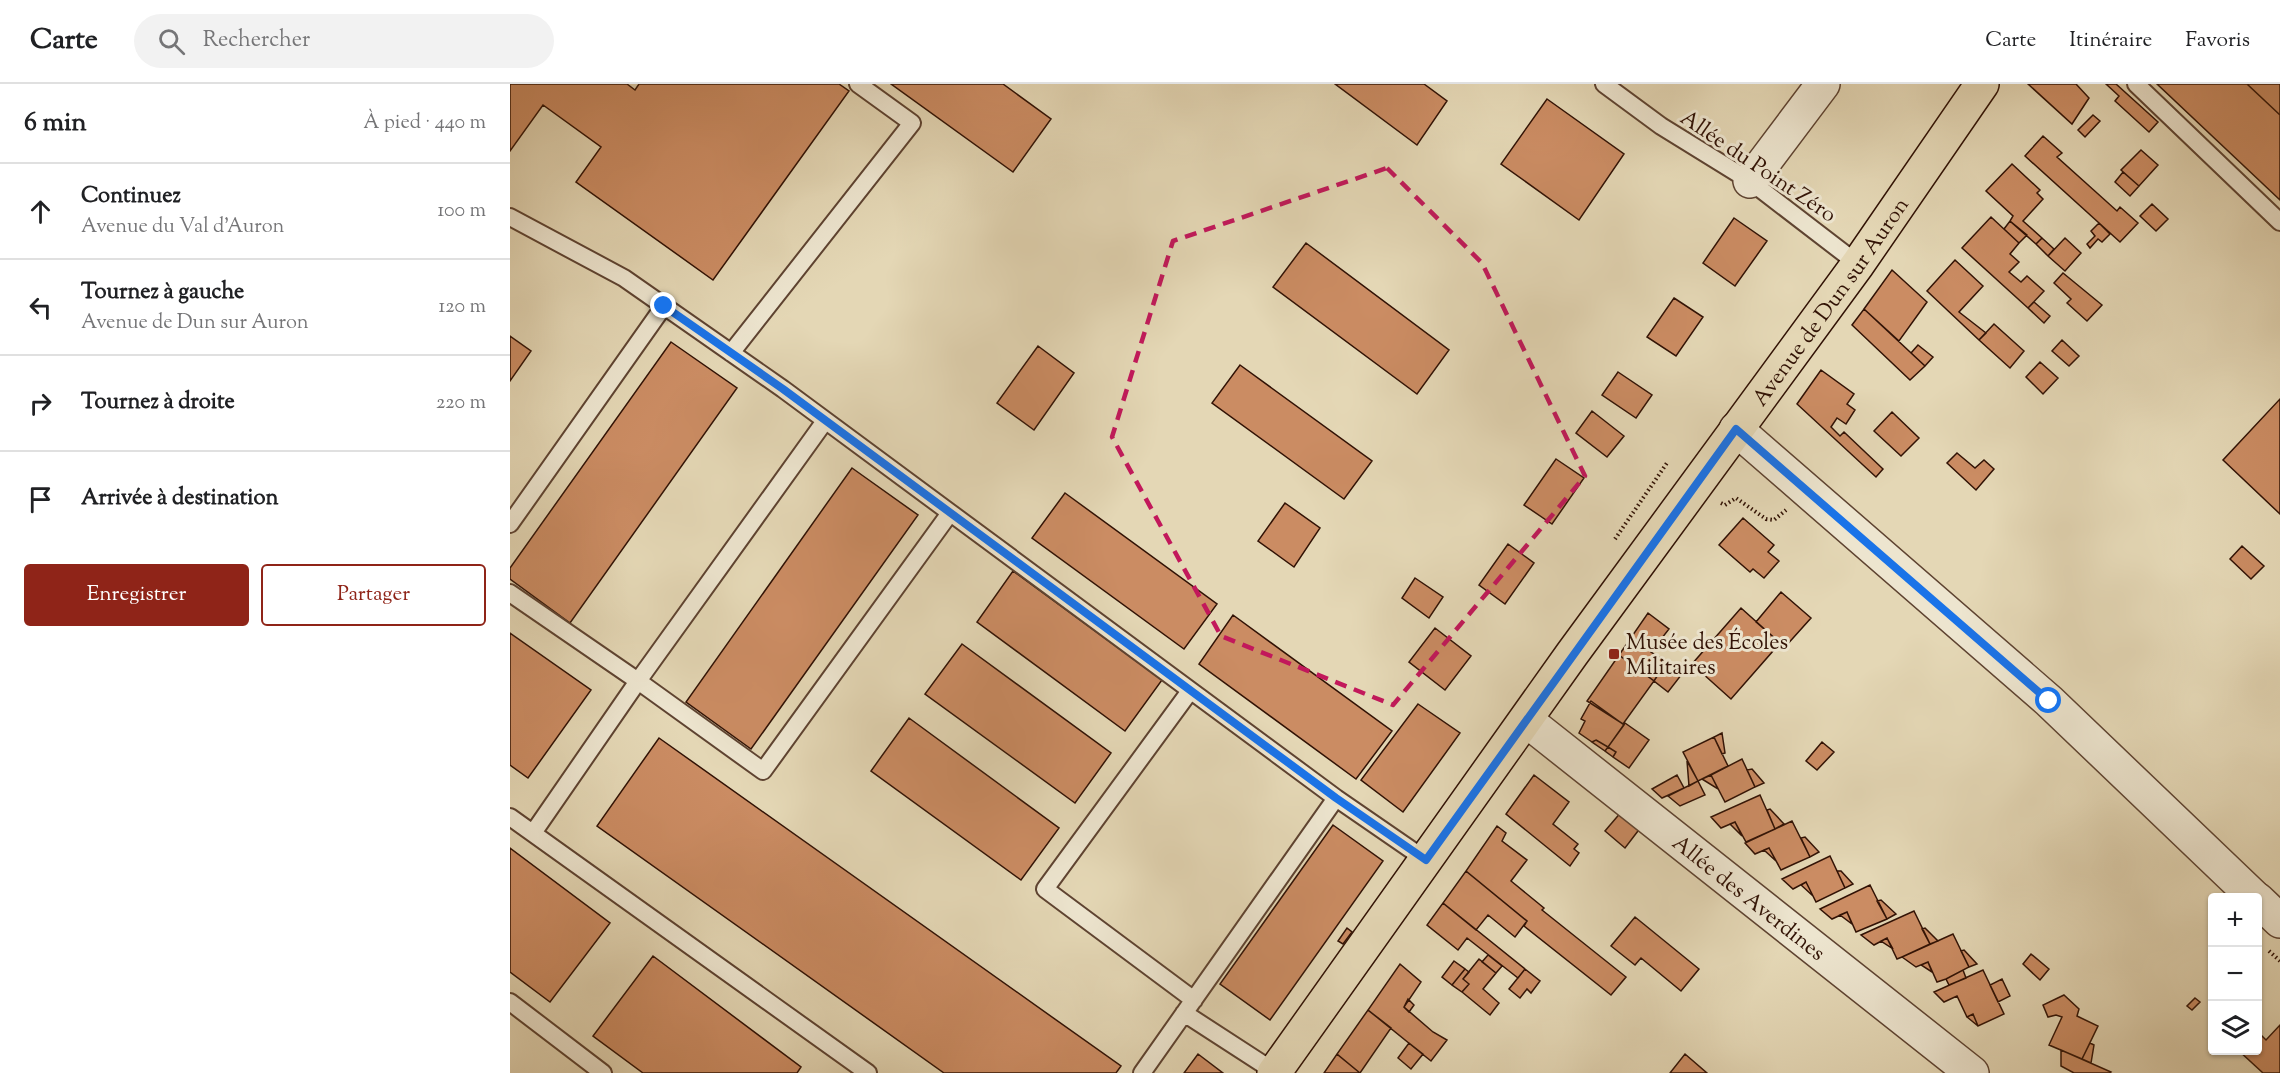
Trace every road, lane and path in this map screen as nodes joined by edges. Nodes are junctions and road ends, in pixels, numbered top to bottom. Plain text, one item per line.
1 (858, 84) edge
2 (1604, 84) edge
3 (1823, 84) edge
4 (1982, 84) edge
5 (2136, 84) edge
6 (1750, 181) junction
7 (510, 217) edge
8 (2280, 222) edge
9 (1858, 264) junction
10 (664, 306) junction
11 (731, 353) junction
12 (825, 421) junction
13 (1736, 429) junction
14 (1718, 501) dead end
15 (1787, 508) dead end
16 (950, 513) junction
17 (510, 524) edge
18 (510, 593) edge
19 (638, 681) junction
20 (1190, 691) junction
21 (1526, 720) junction
22 (1336, 798) junction
23 (510, 817) edge
24 (533, 833) junction
25 (1426, 860) junction
26 (2250, 893) edge
27 (2262, 904) edge
28 (2280, 921) edge
29 (510, 1002) edge
30 (1189, 1007) junction
31 (864, 1072) edge
32 (1275, 1072) edge
33 (603, 1073) edge
34 (1142, 1073) edge
35 (1972, 1073) edge

1 - 11 lane
2 - 6 lane, Allée du Point Zéro
3 - 6 street
4 - 9 main road, Avenue de Dun sur Auron
5 - 8 lane
6 - 9 lane, Allée du Point Zéro
7 - 10 lane
9 - 13 main road, Avenue de Dun sur Auron
10 - 11 lane
10 - 17 lane
11 - 12 lane
12 - 16 lane
12 - 19 lane
13 - 21 main road, Avenue de Dun sur Auron
13 - 26 street
14 - 15 path
16 - 19 lane
16 - 20 lane
18 - 19 lane
19 - 24 lane
20 - 22 lane
20 - 30 lane
21 - 25 main road, Avenue de Dun sur Auron
21 - 35 street, Allée des Averdines
22 - 25 lane
22 - 30 lane
23 - 24 lane
24 - 31 lane
25 - 32 main road, Avenue de Dun sur Auron
27 - 28 street
29 - 33 lane
30 - 32 lane
30 - 34 lane

